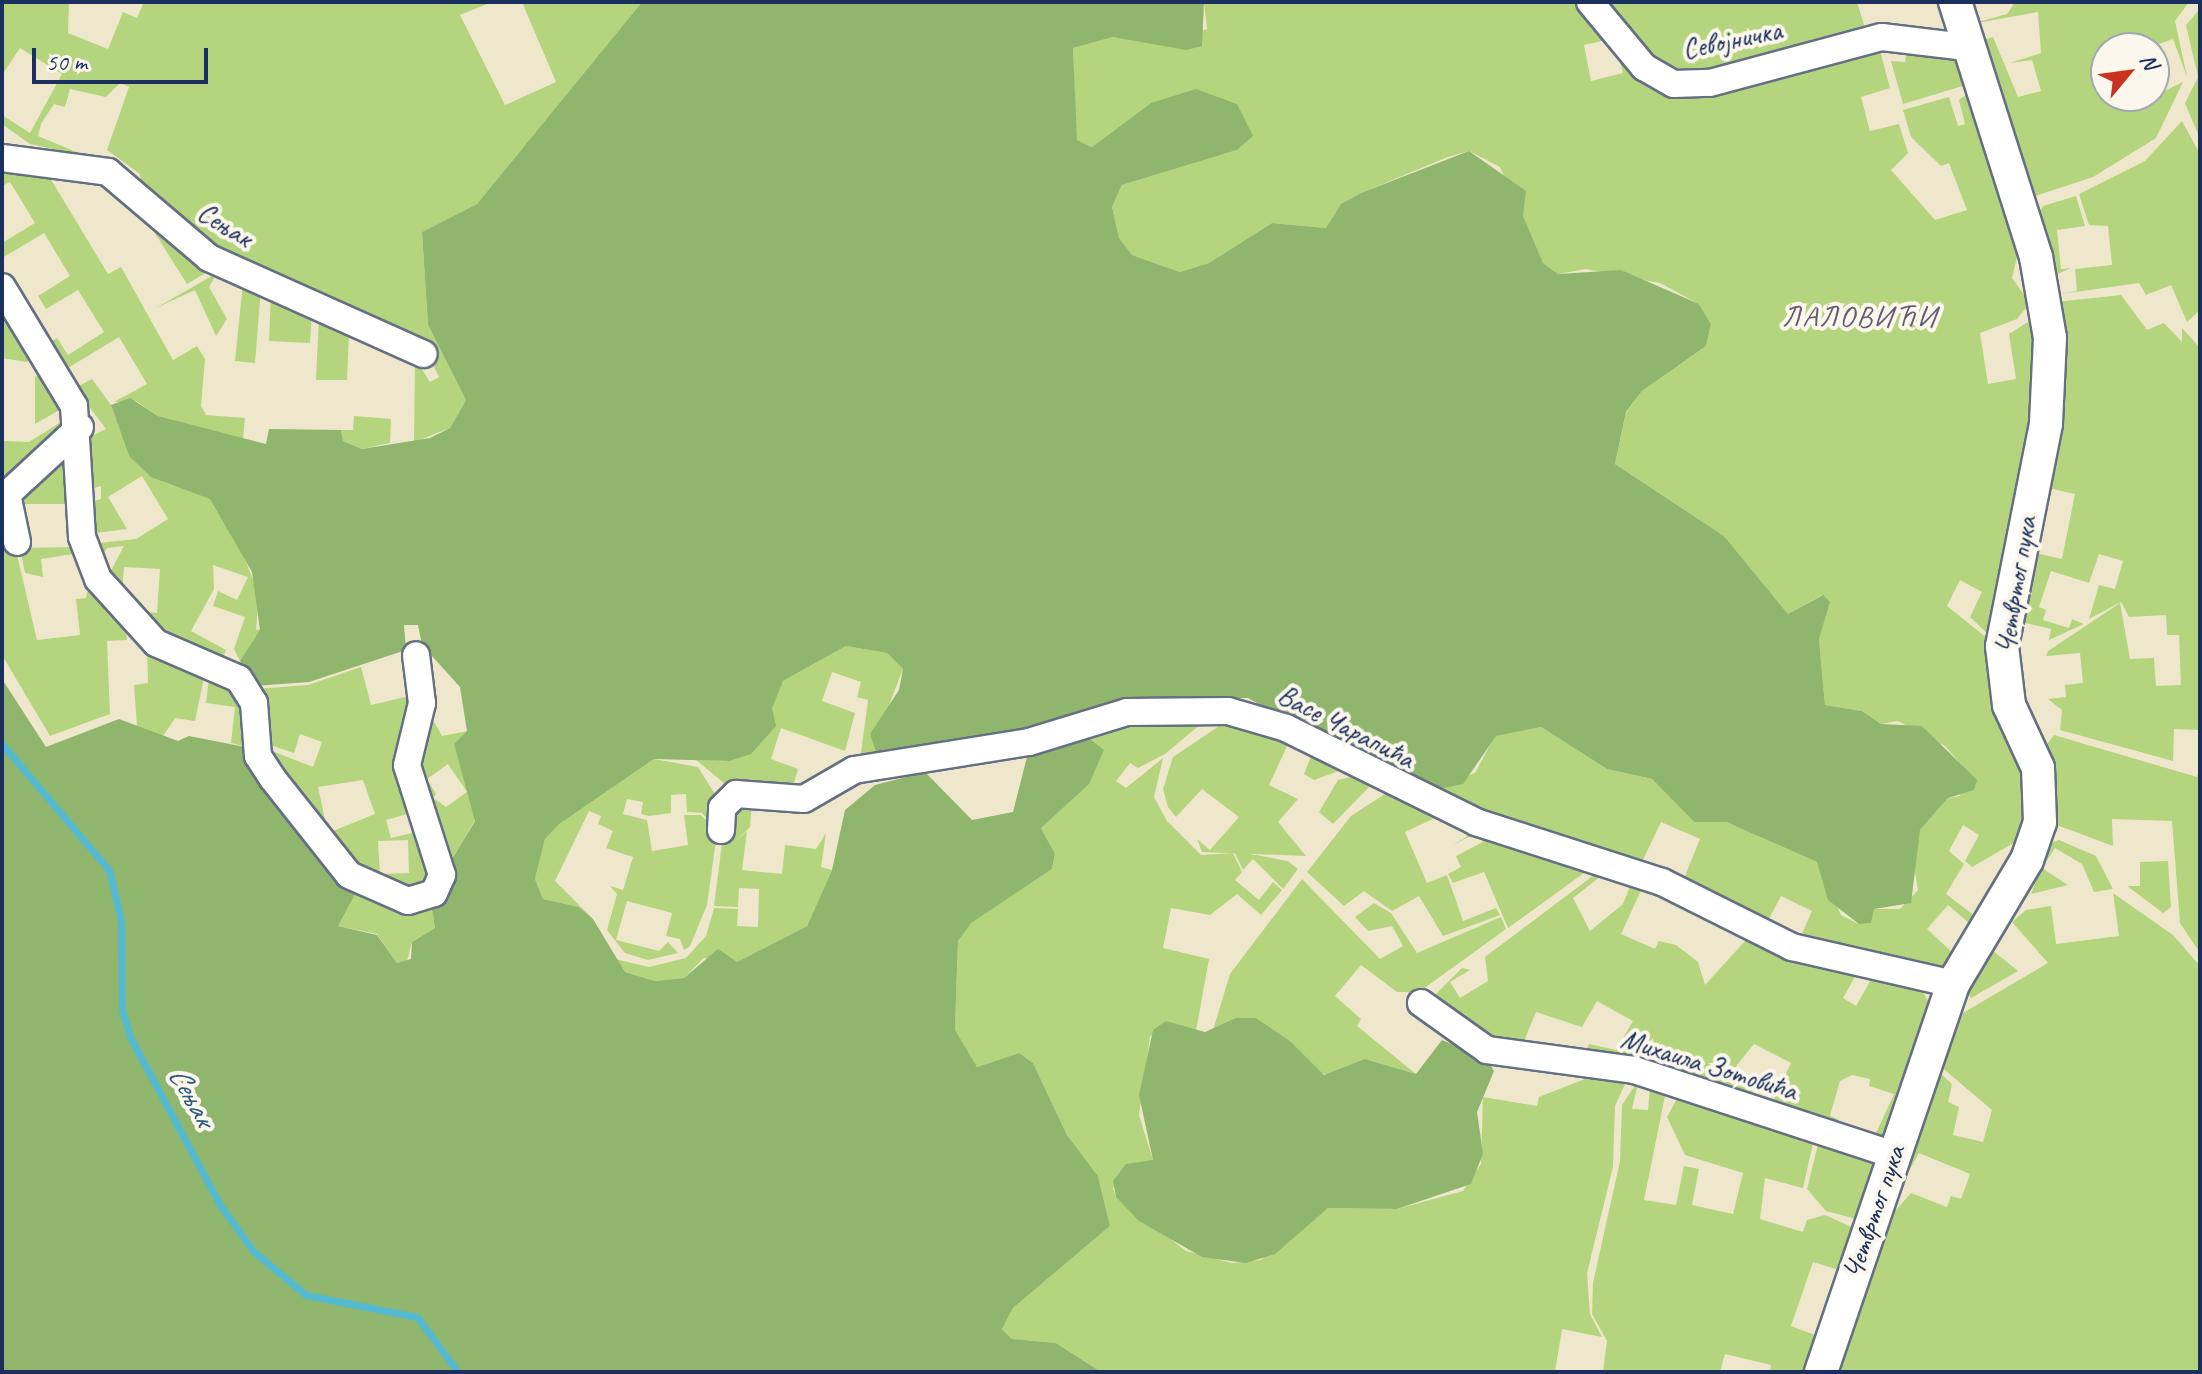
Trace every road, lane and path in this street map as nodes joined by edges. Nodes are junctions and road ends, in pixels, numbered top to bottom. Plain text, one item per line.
1 (1590, 2) edge
2 (1955, 2) edge
3 (1966, 47) junction
4 (4, 151) edge
5 (2, 287) edge
6 (424, 354) dead end
7 (80, 427) junction
8 (5, 496) edge
9 (17, 542) dead end
10 (416, 655) dead end
11 (721, 830) dead end
12 (1953, 984) junction
13 (1421, 1003) dead end
14 (1894, 1155) junction
15 (1821, 1372) edge

1 - 3 street, Севојничка
2 - 3 street, Четвртог пука
3 - 12 street, Четвртог пука
4 - 6 street, Сењак
5 - 7 street
7 - 8 street
7 - 10 street
8 - 9 street
11 - 12 street, Васе Чарапића
12 - 14 street, Четвртог пука
13 - 14 street, Михаила Зотовића
14 - 15 street, Четвртог пука

